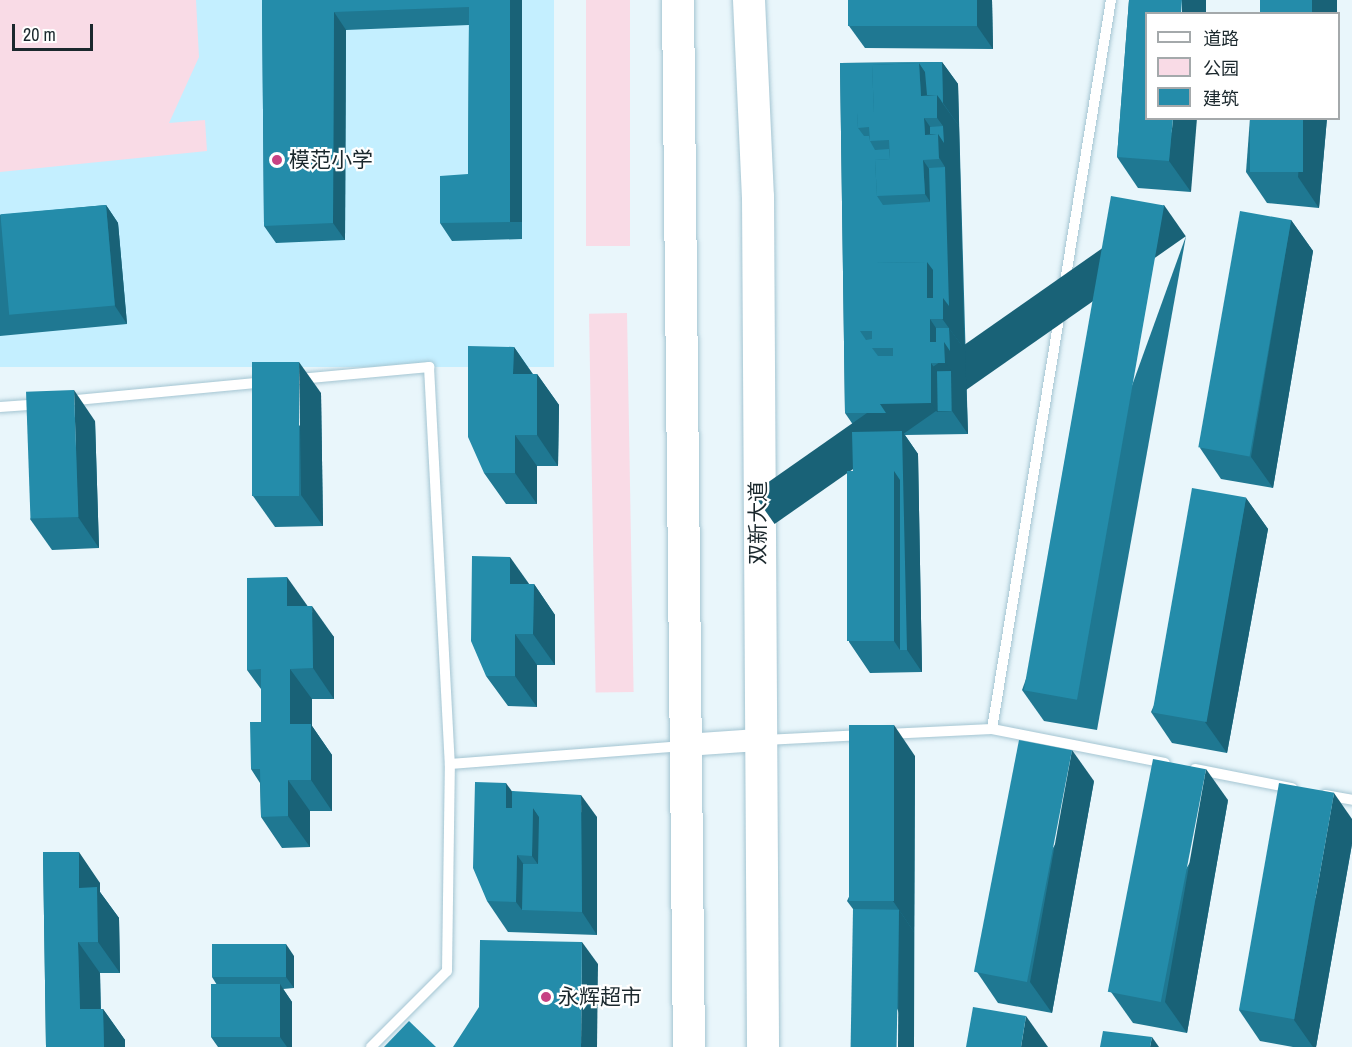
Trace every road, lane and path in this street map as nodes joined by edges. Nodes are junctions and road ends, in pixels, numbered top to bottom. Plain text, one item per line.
1 (678, 0) edge
2 (749, 0) edge
3 (1111, 0) edge
4 (286, 381) edge
5 (274, 382) edge
6 (0, 408) edge
7 (992, 729) junction
8 (758, 740) junction
9 (686, 745) junction
10 (450, 764) junction
11 (1306, 791) edge
12 (1317, 793) edge
13 (1352, 800) edge
14 (371, 1047) edge
15 (689, 1047) edge
16 (763, 1047) edge

1 - 9 main road
2 - 8 main road, 双新大道
3 - 7 lane
4 - 10 lane
5 - 6 lane
7 - 8 lane
7 - 11 lane
8 - 9 street
8 - 16 main road, 双新大道
9 - 10 lane
9 - 15 main road
10 - 14 lane
12 - 13 lane

